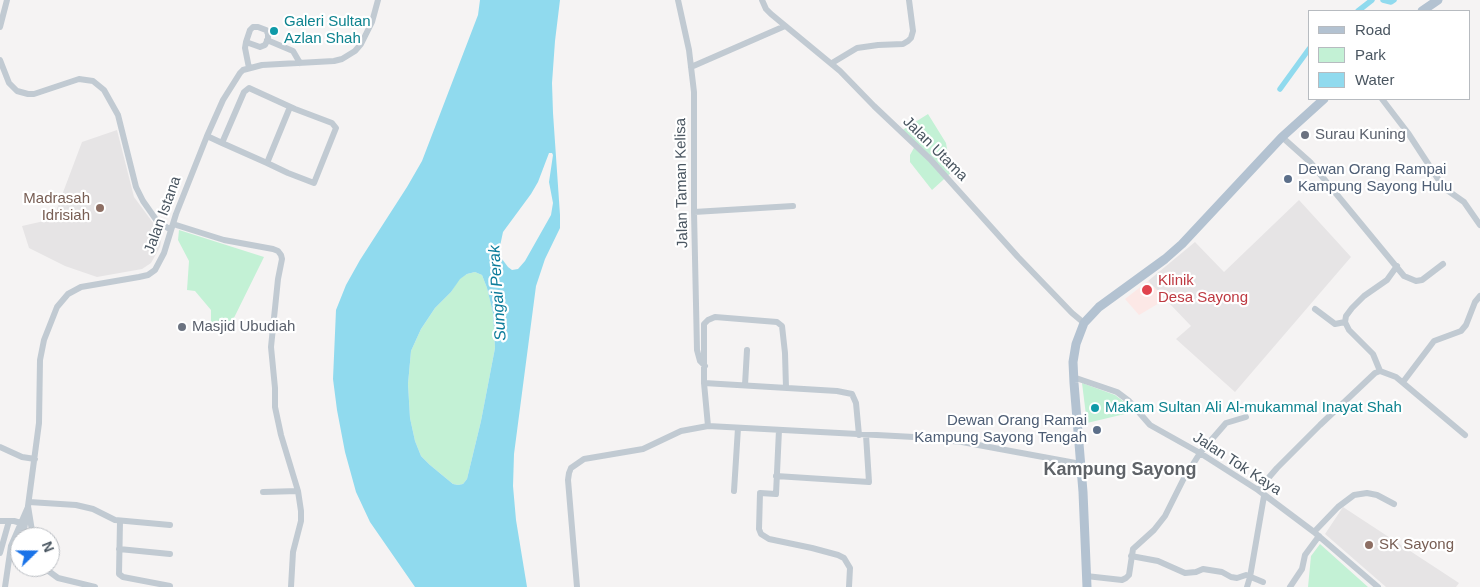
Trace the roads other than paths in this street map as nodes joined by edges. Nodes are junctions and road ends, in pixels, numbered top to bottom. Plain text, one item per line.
1 (7, 0) edge
2 (378, 0) edge
3 (678, 0) edge
4 (762, 0) edge
5 (909, 0) edge
6 (1438, 0) edge
7 (2, 9) edge
8 (1423, 10) edge
9 (785, 26) junction
10 (0, 27) edge
11 (267, 40) junction
12 (246, 42) junction
13 (0, 60) edge
14 (300, 63) junction
15 (832, 64) junction
16 (691, 67) junction
17 (249, 68) junction
18 (1323, 100) edge
19 (1383, 100) edge
20 (290, 107) junction
21 (207, 136) junction
22 (1282, 136) junction
23 (222, 143) junction
24 (267, 163) junction
25 (793, 206) dead end
26 (694, 212) junction
27 (1480, 225) edge
28 (172, 227) junction
29 (1443, 264) dead end
30 (1396, 266) junction
31 (1480, 296) edge
32 (1316, 309) dead end
33 (1345, 322) junction
34 (1084, 323) junction
35 (747, 350) dead end
36 (704, 366) junction
37 (1380, 371) junction
38 (1074, 377) junction
39 (1402, 382) junction
40 (704, 383) junction
41 (745, 385) junction
42 (786, 388) junction
43 (1246, 417) dead end
44 (708, 426) junction
45 (738, 428) junction
46 (778, 430) junction
47 (863, 435) junction
48 (1465, 435) dead end
49 (0, 447) edge
50 (1200, 454) junction
51 (34, 459) junction
52 (1081, 464) junction
53 (776, 476) junction
54 (1258, 490) junction
55 (298, 491) junction
56 (734, 491) dead end
57 (263, 492) dead end
58 (1264, 496) junction
59 (29, 504) junction
60 (1394, 504) dead end
61 (120, 520) junction
62 (0, 521) edge
63 (9, 521) junction
64 (21, 523) junction
65 (170, 526) dead end
66 (25, 527) edge
67 (32, 527) edge
68 (1317, 534) junction
69 (119, 549) junction
70 (0, 553) edge
71 (170, 554) dead end
72 (1131, 556) junction
73 (1086, 576) junction
74 (1250, 576) junction
75 (57, 577) edge
76 (1263, 582) dead end
77 (170, 586) edge
78 (5, 587) edge
79 (95, 587) edge
80 (291, 587) edge
81 (577, 587) edge
82 (848, 587) edge
83 (1087, 587) edge
84 (1247, 587) edge
85 (1290, 587) edge
86 (1378, 587) edge

1 - 7 street
2 - 14 street
3 - 16 street, Jalan Taman Kelisa
4 - 9 street, Jalan Utama
5 - 15 street
6 - 8 main road
7 - 10 street
9 - 15 street, Jalan Utama
9 - 16 street
11 - 12 street
11 - 12 street
11 - 14 street
12 - 17 street
13 - 28 street
14 - 17 street
15 - 34 street, Jalan Utama
16 - 26 street, Jalan Taman Kelisa
17 - 21 street, Jalan Istana
18 - 22 main road
19 - 27 street
20 - 23 street
20 - 24 street
20 - 24 street
21 - 23 street
21 - 28 street, Jalan Istana
22 - 30 street
22 - 34 main road
23 - 24 street
25 - 26 street
26 - 36 street, Jalan Taman Kelisa
28 - 51 street, Jalan Istana
28 - 55 street
29 - 30 street
30 - 33 street
31 - 39 street
32 - 33 street
33 - 37 street
34 - 38 main road
35 - 41 street
36 - 40 street
36 - 42 street
37 - 39 street
37 - 54 street
38 - 50 street, Jalan Tok Kaya
38 - 52 main road
39 - 48 street
40 - 41 street
40 - 44 street
41 - 42 street
42 - 47 street
43 - 50 street
44 - 45 street
44 - 81 street
45 - 46 street
45 - 56 street
46 - 47 street
46 - 53 street
47 - 52 street
47 - 53 street
49 - 51 street
50 - 54 street, Jalan Tok Kaya
50 - 72 street
51 - 59 street, Jalan Istana
52 - 73 main road
53 - 82 street
54 - 58 street, Jalan Tok Kaya
55 - 57 street
55 - 80 street
58 - 68 street, Jalan Tok Kaya
58 - 74 street
59 - 61 street
59 - 64 street, Jalan Istana
59 - 66 street
59 - 67 street, Jalan Istana
60 - 68 street
61 - 65 street
61 - 69 street
62 - 63 street
63 - 64 street
63 - 70 street
64 - 78 street, Jalan Istana
68 - 85 street
68 - 86 street, Jalan Tok Kaya
69 - 71 street
69 - 77 street
72 - 73 street
72 - 74 street
73 - 83 main road
74 - 76 street
74 - 84 street
75 - 79 street

